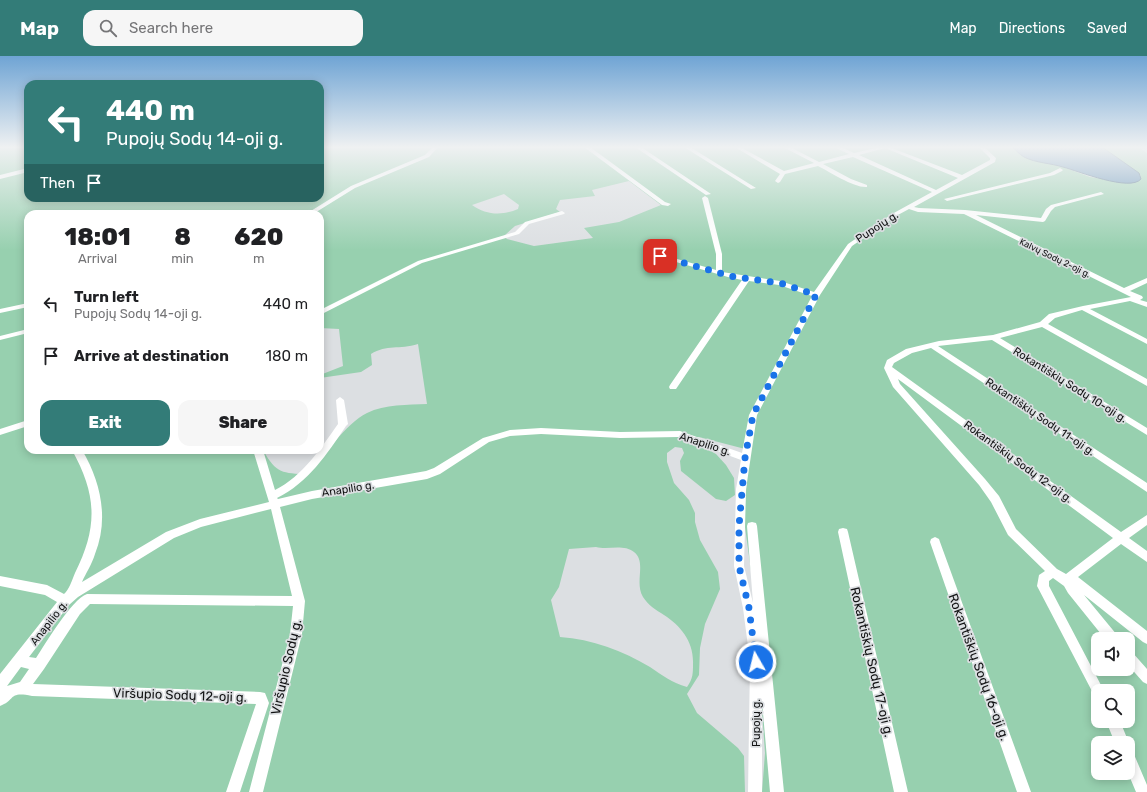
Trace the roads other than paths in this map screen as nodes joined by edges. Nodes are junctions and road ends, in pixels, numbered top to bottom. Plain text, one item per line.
1 (367, 181) edge
2 (634, 181) edge
3 (687, 181) edge
4 (743, 181) edge
5 (853, 181) edge
6 (911, 181) edge
7 (958, 181) edge
8 (1021, 181) edge
9 (865, 186) dead end
10 (753, 188) dead end
11 (935, 193) junction
12 (1101, 194) dead end
13 (947, 199) junction
14 (668, 204) dead end
15 (954, 204) dead end
16 (909, 207) junction
17 (316, 210) edge
18 (965, 212) junction
19 (562, 213) dead end
20 (647, 252) dead end
21 (719, 272) junction
22 (747, 278) junction
23 (1147, 280) edge
24 (1123, 291) junction
25 (816, 295) junction
26 (1147, 303) edge
27 (24, 306) edge
28 (1083, 308) junction
29 (0, 311) edge
30 (324, 311) edge
31 (1043, 324) junction
32 (24, 332) edge
33 (993, 337) junction
34 (0, 338) edge
35 (1147, 342) edge
36 (932, 345) junction
37 (888, 368) junction
38 (1147, 383) edge
39 (673, 386) dead end
40 (340, 400) dead end
41 (24, 424) edge
42 (0, 432) edge
43 (1147, 432) edge
44 (324, 449) edge
45 (79, 454) edge
46 (259, 454) edge
47 (320, 454) edge
48 (745, 458) junction
49 (1147, 488) edge
50 (273, 499) junction
51 (1147, 519) edge
52 (752, 526) dead end
53 (843, 532) dead end
54 (1122, 538) junction
55 (935, 542) dead end
56 (1147, 557) edge
57 (1053, 572) junction
58 (1069, 579) junction
59 (0, 581) edge
60 (74, 593) junction
61 (65, 601) junction
62 (299, 601) junction
63 (1107, 632) edge
64 (1147, 638) edge
65 (19, 661) junction
66 (1135, 664) edge
67 (40, 665) junction
68 (1147, 678) edge
69 (0, 684) edge
70 (1094, 684) edge
71 (23, 688) junction
72 (0, 700) edge
73 (1135, 773) edge
74 (233, 792) edge
75 (256, 792) edge
76 (755, 792) edge
77 (777, 792) edge
78 (901, 792) edge
79 (1024, 792) edge
80 (1143, 792) edge

1 - 17 street
2 - 14 street
3 - 21 street
4 - 10 street
5 - 9 street
6 - 11 street
7 - 11 street, Pupojų g.
8 - 13 street
11 - 13 street
11 - 16 street, Pupojų g.
12 - 18 street
13 - 15 street
16 - 18 street
16 - 25 street, Pupojų g.
18 - 24 street, Kalvų Sodų 2-oji g.
19 - 30 street
20 - 21 street
21 - 22 street
22 - 25 street
22 - 39 street
23 - 24 street
24 - 26 street, Kalvų Sodų 2-oji g.
25 - 48 street, Pupojų g.
26 - 28 street
27 - 29 street
28 - 31 street
28 - 35 street
31 - 33 street
31 - 38 street
32 - 34 street
33 - 36 street
33 - 43 street, Rokantiškių Sodų 10-oji g.
36 - 37 street
36 - 49 street, Rokantiškių Sodų 11-oji g.
37 - 54 street, Rokantiškių Sodų 12-oji g.
37 - 57 street
40 - 44 street
41 - 42 street
45 - 60 street
46 - 50 street, Viršupio Sodų g.
47 - 50 street
48 - 50 street, Anapilio g.
48 - 76 street, Pupojų g.
50 - 60 street, Anapilio g.
50 - 62 street, Viršupio Sodų g.
51 - 54 street
52 - 77 street
53 - 78 street, Rokantiškių Sodų 17-oji g.
54 - 56 street, Rokantiškių Sodų 12-oji g.
54 - 58 street
55 - 79 street, Rokantiškių Sodų 16-oji g.
57 - 58 street
57 - 70 street
58 - 63 street
58 - 64 street
59 - 61 street
60 - 61 street, Anapilio g.
61 - 65 street, Anapilio g.
62 - 67 street
62 - 75 street, Viršupio Sodų g.
65 - 67 street
65 - 69 street, Anapilio g.
66 - 68 street
67 - 71 street
71 - 72 street
71 - 74 street, Viršupio Sodų 12-oji g.
73 - 80 street

